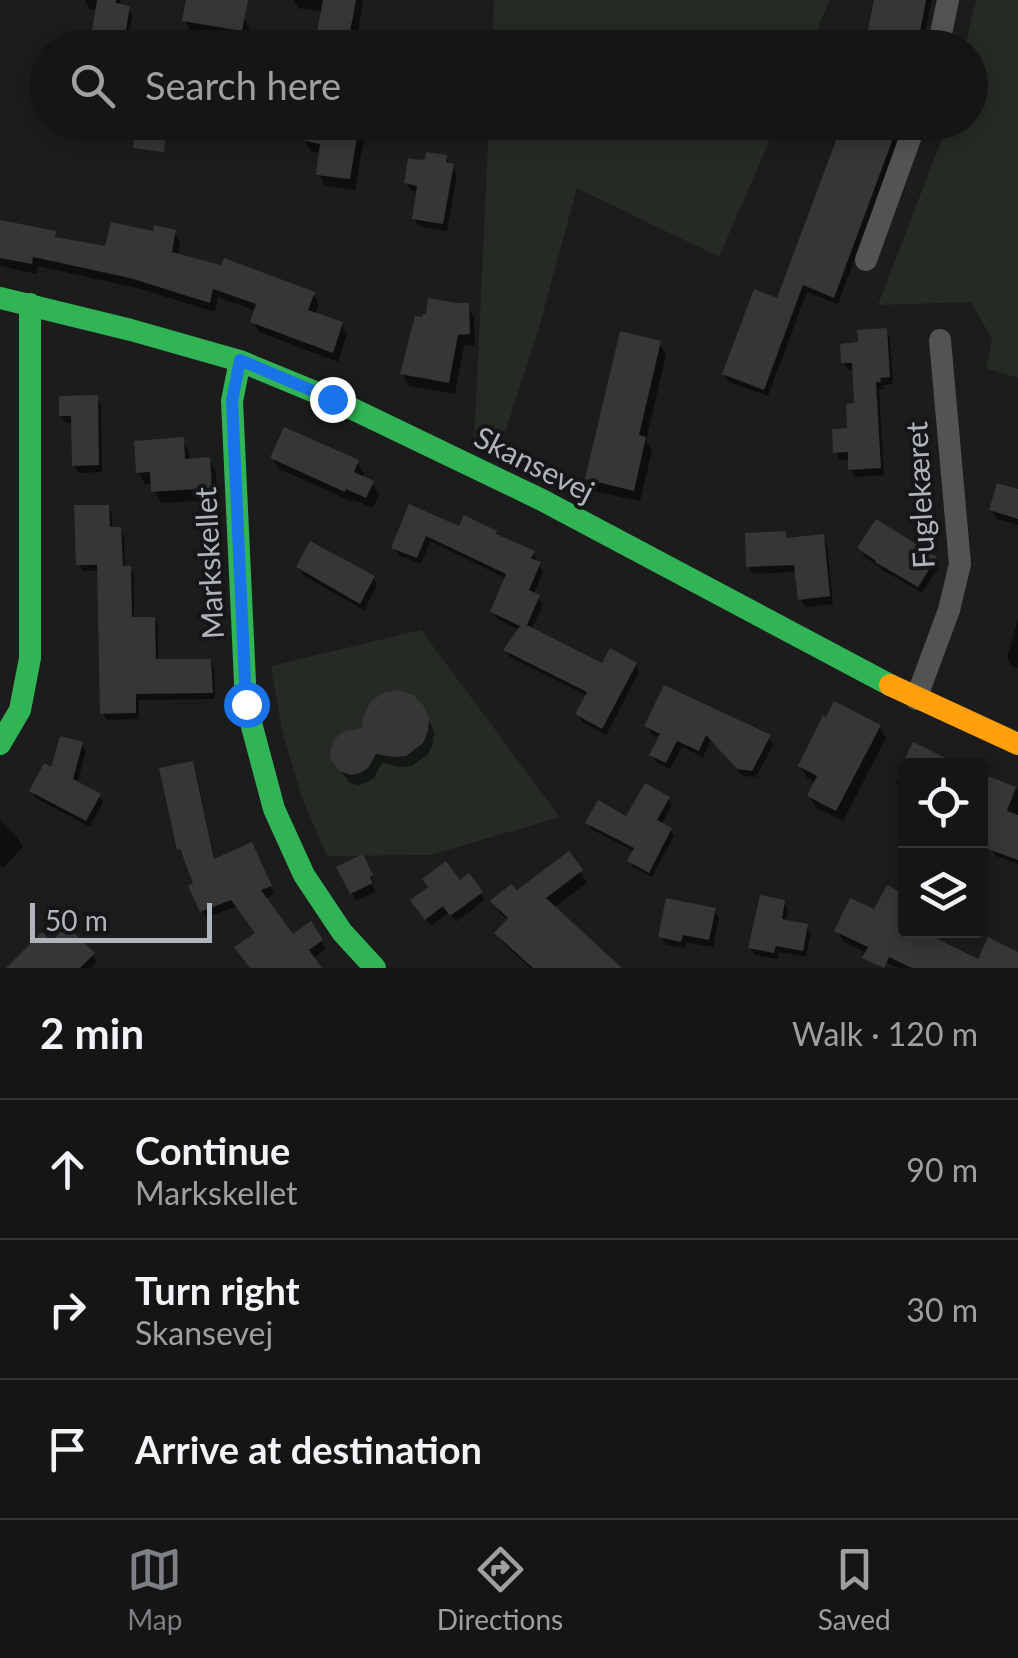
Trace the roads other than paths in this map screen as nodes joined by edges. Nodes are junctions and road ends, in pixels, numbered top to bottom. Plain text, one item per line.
1 (948, 0) edge
2 (942, 30) edge
3 (909, 140) edge
4 (866, 260) dead end
5 (0, 298) edge
6 (30, 304) junction
7 (940, 340) dead end
8 (240, 360) junction
9 (916, 699) junction
10 (0, 744) edge
11 (1018, 744) edge
12 (375, 968) edge

1 - 2 street
3 - 4 street
5 - 6 street, Skansevej
6 - 8 street, Skansevej
6 - 10 street
7 - 9 street, Fuglekæret
8 - 9 street, Skansevej
8 - 12 street, Markskellet
9 - 11 street, Skansevej

